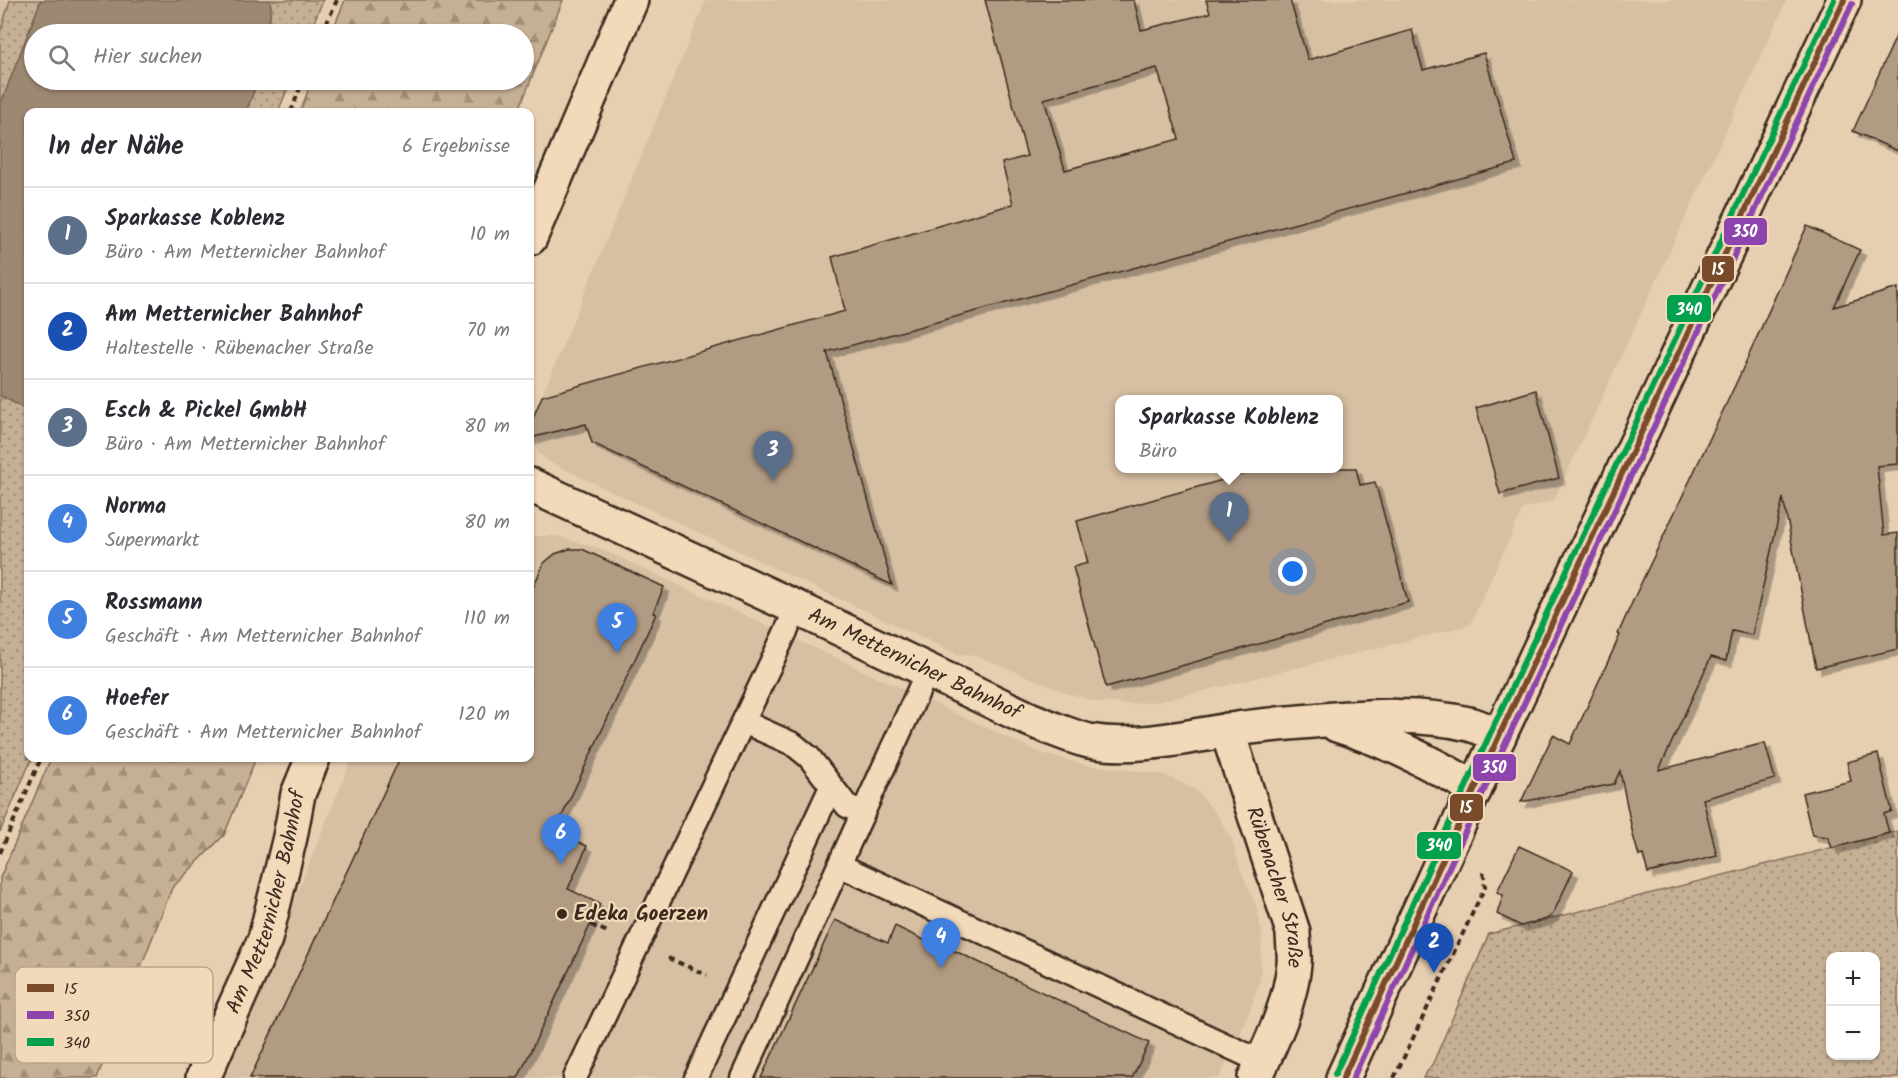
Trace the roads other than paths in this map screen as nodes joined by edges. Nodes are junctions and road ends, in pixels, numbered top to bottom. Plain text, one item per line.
1 (631, 0) edge
2 (1844, 0) edge
3 (534, 229) edge
4 (534, 487) edge
5 (797, 608) junction
6 (928, 670) junction
7 (1321, 720) junction
8 (744, 722) junction
9 (1227, 730) junction
10 (1499, 736) junction
11 (311, 762) edge
12 (831, 787) junction
13 (1475, 789) junction
14 (863, 814) junction
15 (839, 866) junction
16 (213, 1056) edge
17 (210, 1063) edge
18 (1258, 1070) edge
19 (203, 1078) edge
20 (575, 1078) edge
21 (696, 1078) edge
22 (742, 1078) edge
23 (1343, 1078) edge

1 - 3 street
2 - 10 street
4 - 5 street, Am Metternicher Bahnhof
5 - 6 street, Am Metternicher Bahnhof
5 - 8 lane
6 - 9 street, Am Metternicher Bahnhof
6 - 14 lane
7 - 9 street, Am Metternicher Bahnhof
7 - 10 street, Am Metternicher Bahnhof
7 - 13 street, Am Metternicher Bahnhof
8 - 12 lane
8 - 20 lane
9 - 18 street, Rübenacher Straße
10 - 13 street
11 - 16 street, Am Metternicher Bahnhof
12 - 14 lane
12 - 21 lane
13 - 23 street
14 - 15 lane
15 - 18 lane
15 - 22 lane
17 - 19 street, Am Metternicher Bahnhof

